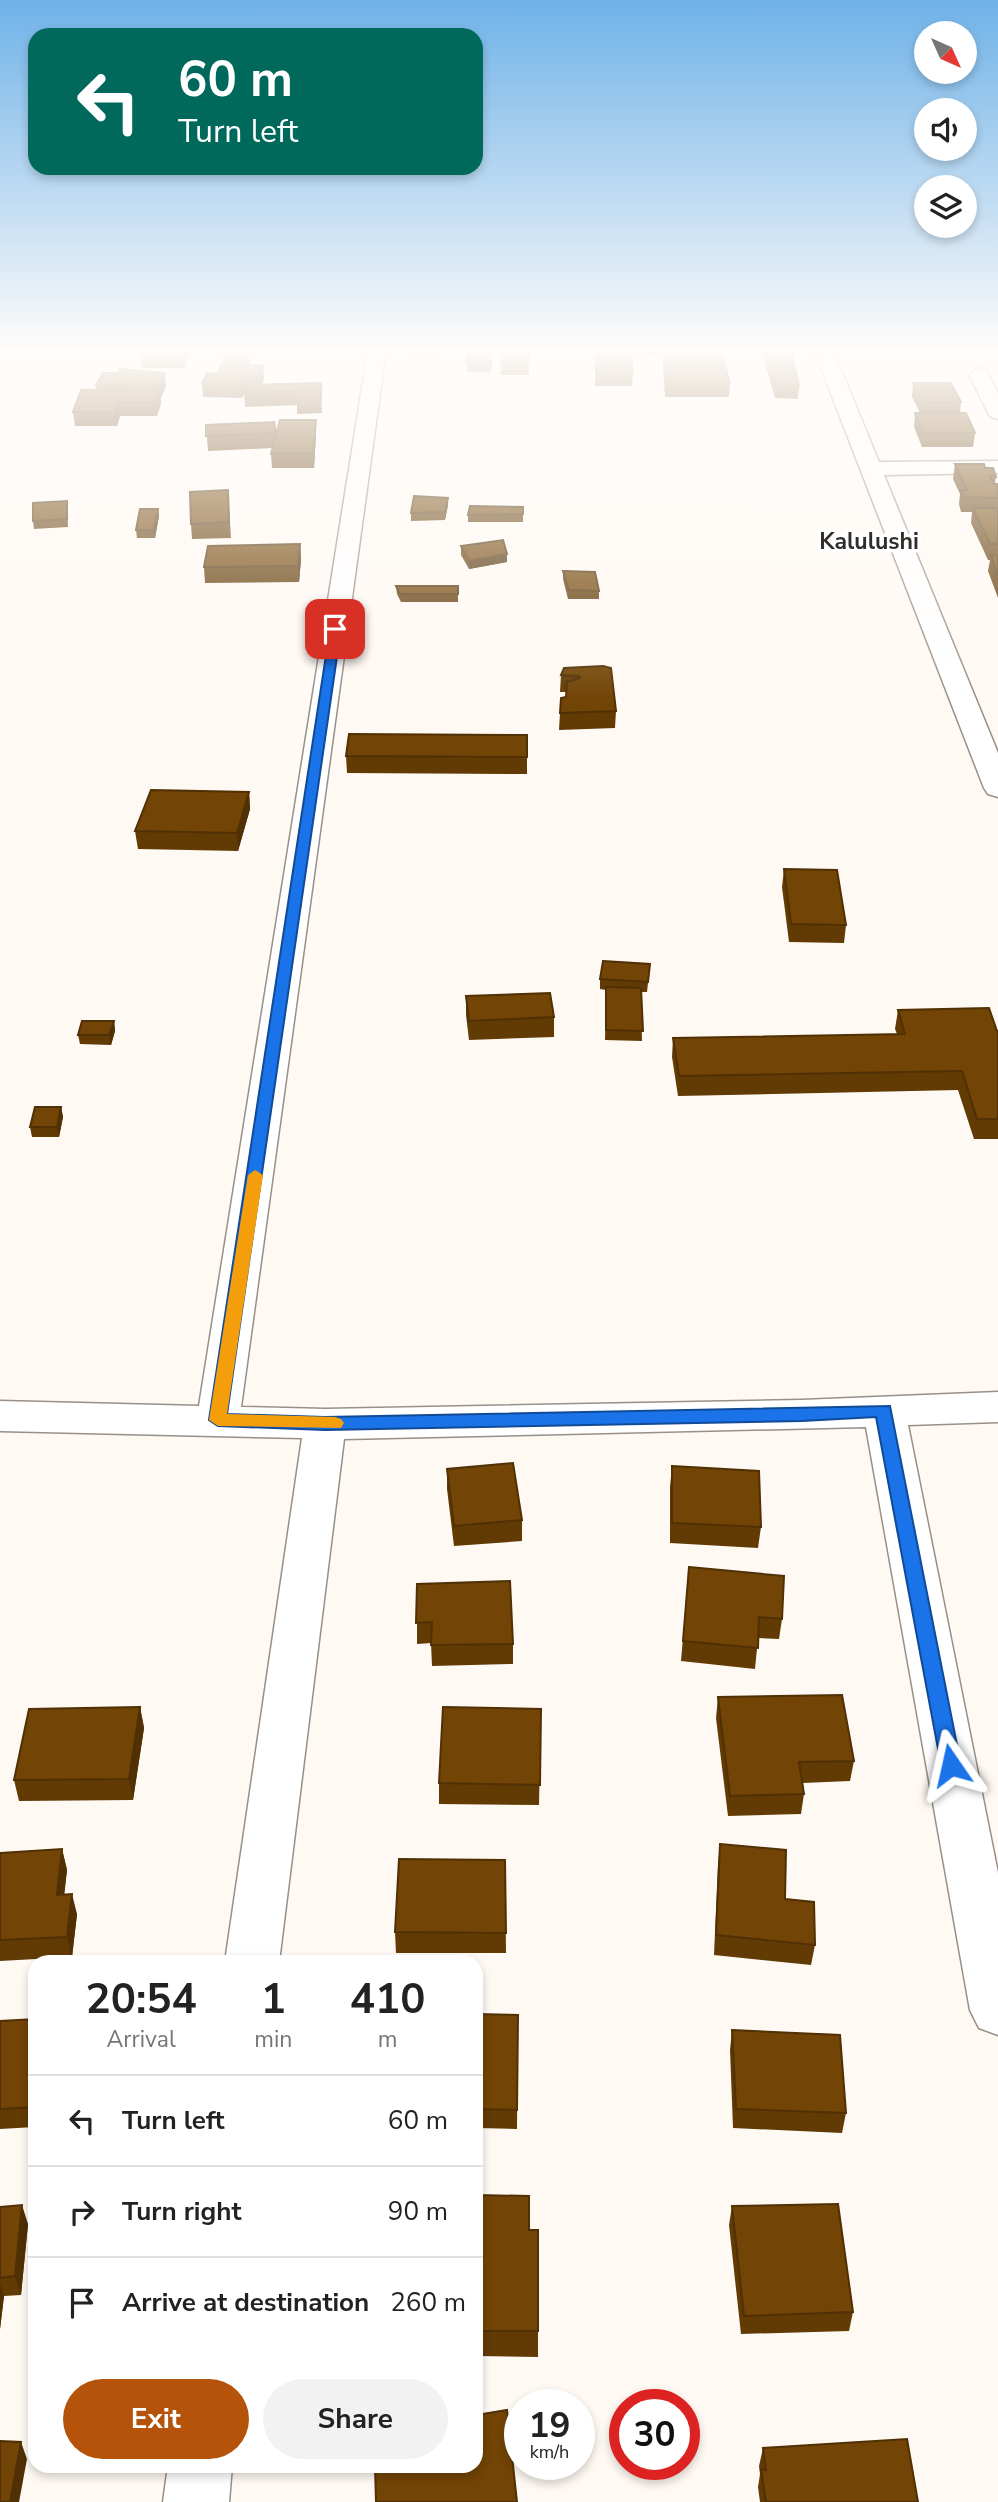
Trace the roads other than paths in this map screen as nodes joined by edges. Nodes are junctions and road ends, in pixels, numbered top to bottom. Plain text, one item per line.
1 (360, 467) edge
2 (998, 467) edge
3 (871, 469) joint
4 (998, 788) edge
5 (998, 1407) edge
6 (884, 1410) junction
7 (0, 1416) edge
8 (218, 1420) junction
9 (325, 1424) junction
10 (253, 1955) edge
11 (998, 2010) edge
12 (199, 2473) edge
13 (196, 2502) edge

1 - 8 street
2 - 3 street
3 - 4 street
5 - 6 street
6 - 9 street
6 - 11 street
7 - 8 street
8 - 9 street
9 - 10 street
12 - 13 street

